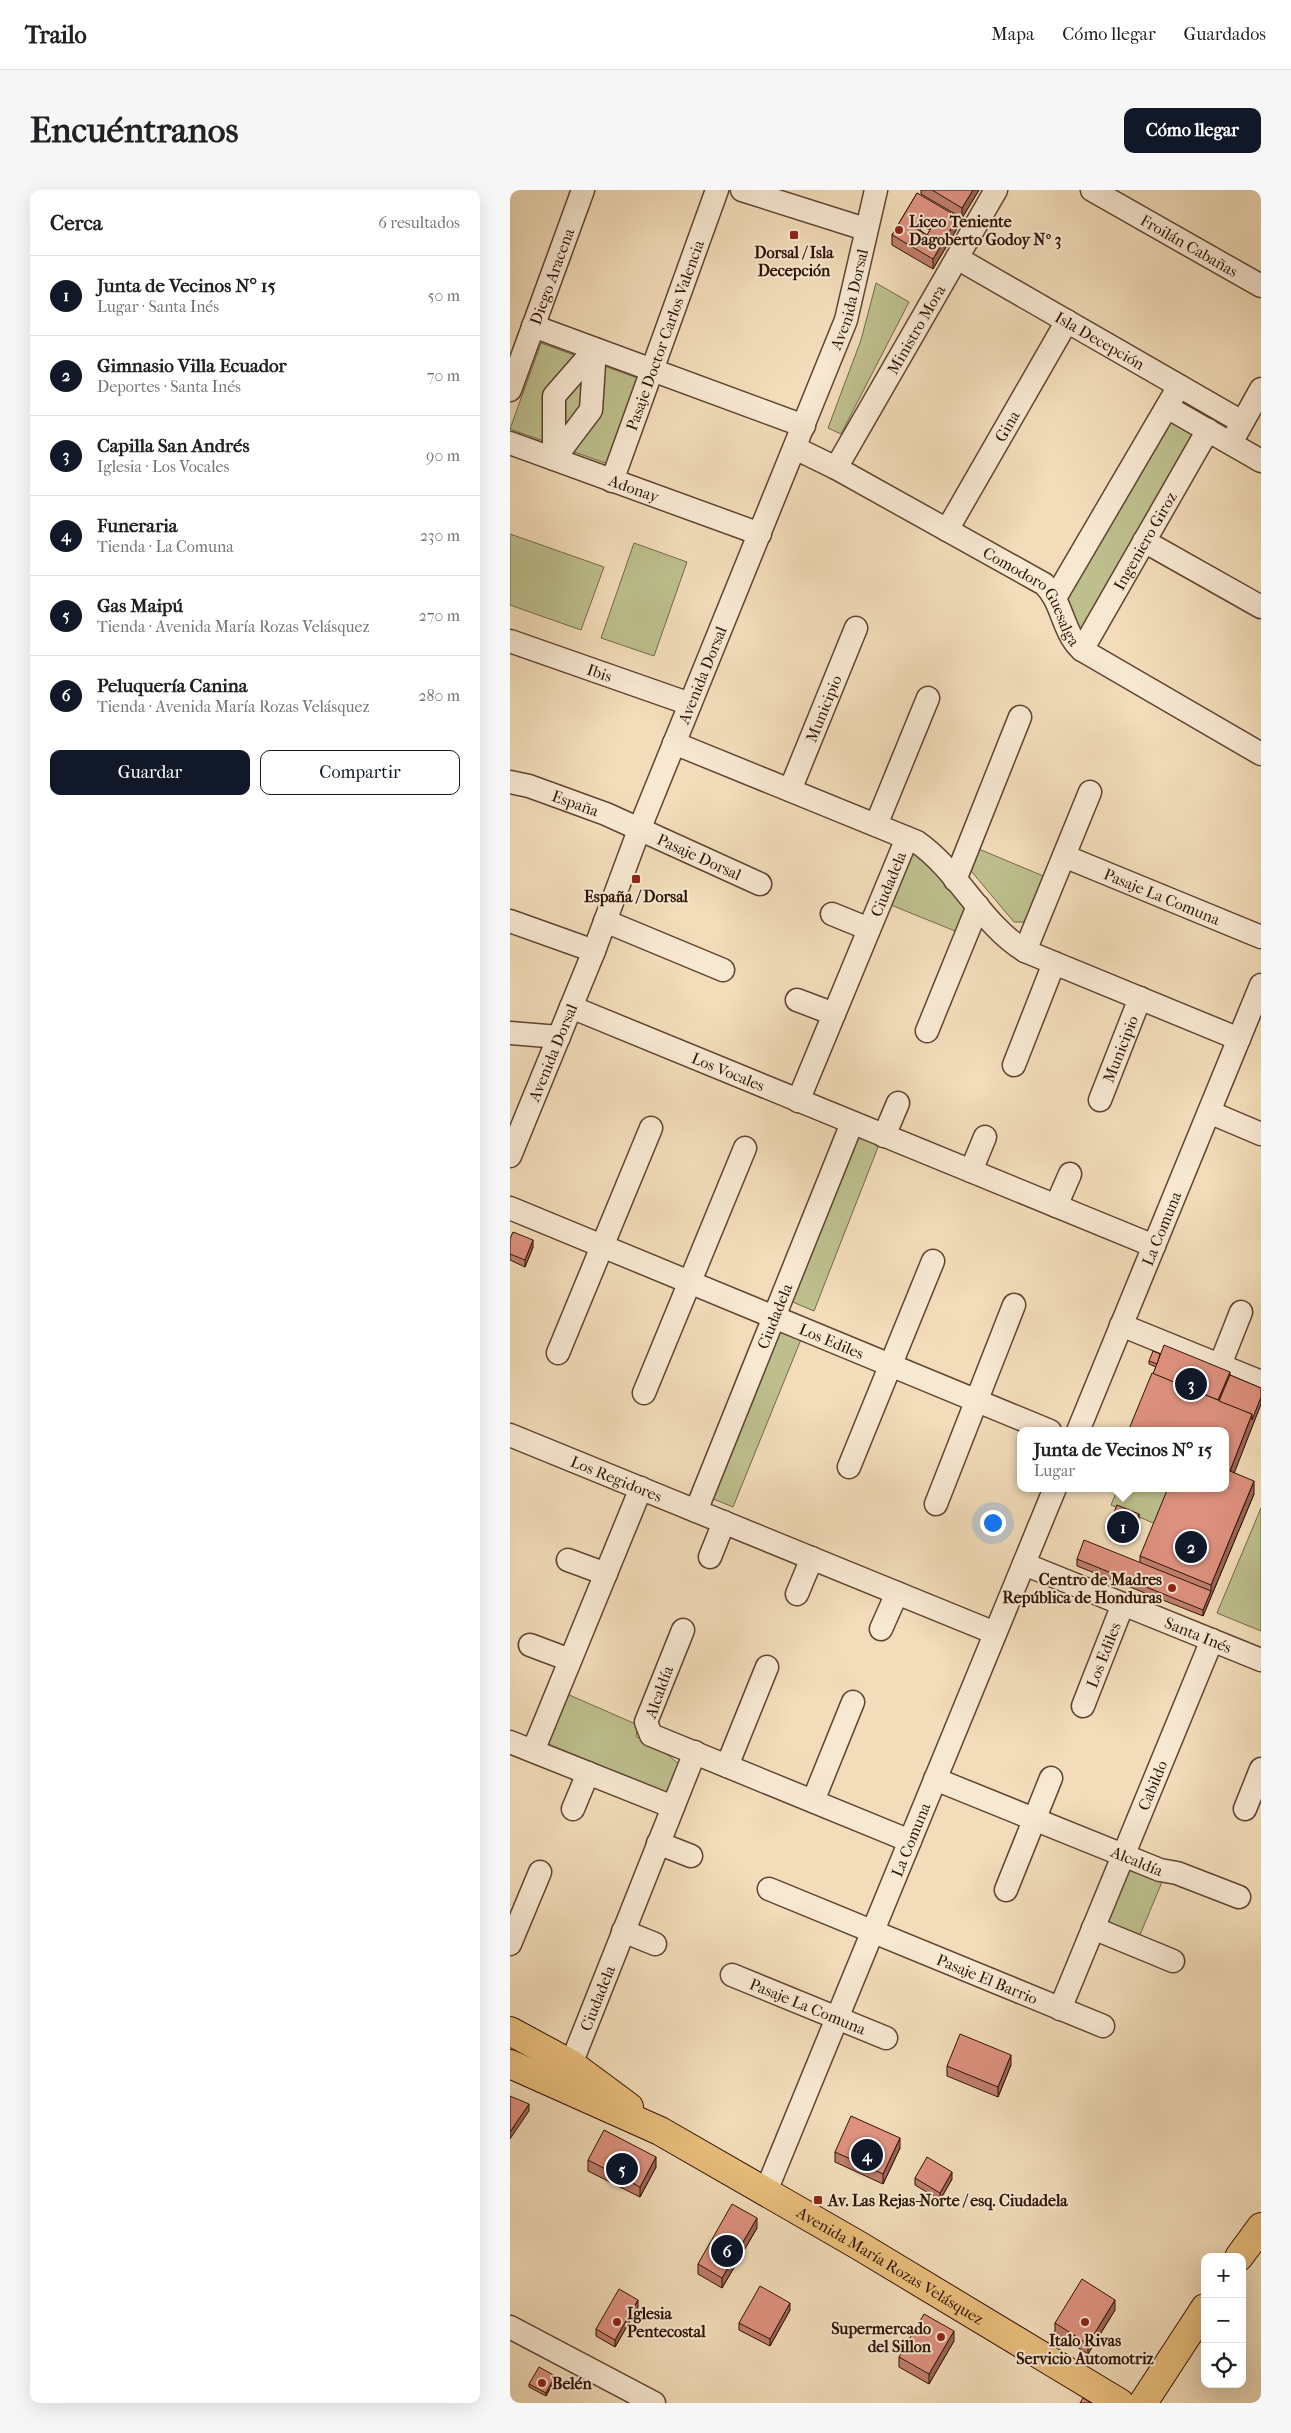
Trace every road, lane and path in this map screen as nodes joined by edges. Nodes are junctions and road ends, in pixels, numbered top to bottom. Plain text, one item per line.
1 (583, 190) edge
2 (717, 190) edge
3 (742, 190) edge
4 (876, 190) edge
5 (996, 190) edge
6 (1092, 190) edge
7 (865, 228) junction
8 (957, 258) junction
9 (1261, 286) edge
10 (1067, 321) junction
11 (533, 326) junction
12 (595, 349) junction
13 (652, 370) junction
14 (1179, 386) junction
15 (1261, 389) edge
16 (510, 390) edge
17 (1167, 407) junction
18 (1242, 422) junction
19 (804, 426) junction
20 (1208, 430) junction
21 (510, 443) edge
22 (1230, 443) junction
23 (795, 448) junction
24 (554, 459) junction
25 (1261, 461) edge
26 (836, 468) junction
27 (612, 480) junction
28 (947, 530) junction
29 (760, 534) junction
30 (1144, 541) junction
31 (1055, 598) junction
32 (1261, 607) edge
33 (856, 628) dead end
34 (510, 641) edge
35 (1082, 650) junction
36 (928, 698) dead end
37 (690, 704) junction
38 (1020, 717) dead end
39 (674, 743) junction
40 (1261, 754) edge
41 (510, 782) edge
42 (790, 790) junction
43 (1090, 792) dead end
44 (876, 825) junction
45 (639, 830) junction
46 (907, 838) junction
47 (1064, 856) junction
48 (955, 880) junction
49 (760, 884) dead end
50 (978, 906) junction
51 (832, 914) dead end
52 (510, 921) edge
53 (605, 921) junction
54 (869, 929) junction
55 (1261, 937) edge
56 (594, 951) junction
57 (1025, 951) junction
58 (1054, 963) junction
59 (723, 970) dead end
60 (1261, 985) edge
61 (1140, 998) junction
62 (797, 1000) dead end
63 (571, 1007) junction
64 (834, 1014) junction
65 (927, 1031) dead end
66 (1248, 1032) edge
67 (510, 1033) edge
68 (559, 1037) junction
69 (1014, 1064) dead end
70 (1100, 1100) dead end
71 (798, 1101) junction
72 (898, 1103) dead end
73 (1209, 1112) junction
74 (852, 1123) junction
75 (651, 1128) dead end
76 (1261, 1134) edge
77 (884, 1136) junction
78 (985, 1137) dead end
79 (744, 1148) dead end
80 (510, 1155) edge
81 (971, 1171) junction
82 (1070, 1174) dead end
83 (1056, 1206) junction
84 (510, 1208) edge
85 (602, 1246) junction
86 (1154, 1246) junction
87 (932, 1261) dead end
88 (690, 1282) junction
89 (1014, 1305) dead end
90 (1241, 1312) dead end
91 (774, 1317) junction
92 (1122, 1325) junction
93 (558, 1353) dead end
94 (890, 1365) junction
95 (1220, 1365) junction
96 (1261, 1382) edge
97 (644, 1393) dead end
98 (977, 1400) junction
99 (1041, 1427) edge
100 (1080, 1427) edge
101 (510, 1435) edge
102 (849, 1467) dead end
103 (641, 1488) junction
104 (1053, 1492) edge
105 (936, 1504) dead end
106 (696, 1511) junction
107 (724, 1522) junction
108 (710, 1557) dead end
109 (812, 1558) junction
110 (568, 1560) dead end
111 (1024, 1564) junction
112 (606, 1574) junction
113 (897, 1593) junction
114 (797, 1594) dead end
115 (1123, 1604) junction
116 (881, 1629) dead end
117 (683, 1630) dead end
118 (995, 1633) junction
119 (1212, 1640) junction
120 (530, 1645) dead end
121 (570, 1660) junction
122 (1261, 1660) edge
123 (767, 1667) dead end
124 (853, 1702) dead end
125 (1082, 1706) dead end
126 (510, 1742) edge
127 (533, 1751) junction
128 (694, 1752) junction
129 (727, 1766) junction
130 (1261, 1769) edge
131 (588, 1773) junction
132 (1051, 1778) dead end
133 (935, 1779) junction
134 (813, 1801) junction
135 (673, 1807) junction
136 (573, 1809) dead end
137 (1245, 1809) dead end
138 (1035, 1820) junction
139 (910, 1841) junction
140 (658, 1843) junction
141 (691, 1856) dead end
142 (1123, 1856) junction
143 (540, 1872) dead end
144 (769, 1889) dead end
145 (1006, 1890) dead end
146 (1239, 1897) dead end
147 (1094, 1928) junction
148 (623, 1931) junction
149 (873, 1932) junction
150 (510, 1944) edge
151 (656, 1944) dead end
152 (1173, 1961) dead end
153 (732, 1975) dead end
154 (1060, 2009) junction
155 (838, 2018) junction
156 (1103, 2026) dead end
157 (510, 2031) edge
158 (886, 2038) dead end
159 (510, 2064) edge
160 (571, 2064) junction
161 (660, 2131) junction
162 (766, 2191) junction
163 (1261, 2227) edge
164 (1242, 2253) edge
165 (1201, 2314) edge
166 (510, 2327) edge
167 (654, 2403) edge
168 (1120, 2403) edge
169 (1143, 2403) edge

1 - 11 street, Diego Aracena
2 - 13 street, Pasaje Doctor Carlos Valencia
3 - 7 street
4 - 7 street, Avenida Dorsal
5 - 8 street, Ministro Mora
6 - 9 street, Froilán Cabañas
7 - 19 street, Avenida Dorsal
8 - 10 street, Isla Decepción
8 - 26 street, Ministro Mora
10 - 14 street, Isla Decepción
10 - 28 street, Gina
11 - 12 street
11 - 16 street, Diego Aracena
12 - 13 street
12 - 24 street
12 - 24 street
13 - 19 street
13 - 27 street, Pasaje Doctor Carlos Valencia
14 - 17 street
14 - 18 street, Isla Decepción
15 - 18 street
17 - 20 street
17 - 31 street
18 - 22 street
19 - 23 street, Avenida Dorsal
20 - 22 street
20 - 30 street, Ingeniero Giroz
21 - 24 street, Adonay
22 - 25 street
23 - 26 street, Comodoro Guesalga
23 - 29 street, Avenida Dorsal
24 - 27 street, Adonay
26 - 28 street, Comodoro Guesalga
27 - 29 street, Adonay
28 - 31 street, Comodoro Guesalga
29 - 37 street, Avenida Dorsal
30 - 32 street
30 - 35 street, Ingeniero Giroz
31 - 35 street, Comodoro Guesalga
33 - 42 street, Municipio
34 - 37 street, Ibis
35 - 40 street, Comodoro Guesalga
36 - 44 street
37 - 39 street, Avenida Dorsal
38 - 48 street
39 - 42 street, Municipio
39 - 45 street, Avenida Dorsal
41 - 45 street, España
42 - 44 street, Municipio
43 - 47 street
44 - 46 street, Municipio
45 - 49 street, Pasaje Dorsal
45 - 53 street, Avenida Dorsal
46 - 48 street, Municipio
46 - 54 street, Ciudadela
47 - 55 street, Pasaje La Comuna
47 - 57 street
48 - 50 street, Municipio
50 - 57 street, Municipio
50 - 65 street
51 - 54 street, Ciudadela
52 - 56 street
53 - 56 street, Avenida Dorsal
53 - 59 street
54 - 64 street, Ciudadela
56 - 63 street, Avenida Dorsal
57 - 58 street, Municipio
58 - 61 street, Municipio
58 - 69 street
60 - 66 street, La Comuna
61 - 66 street, Municipio
61 - 70 street, Municipio
62 - 64 street
63 - 68 street, Avenida Dorsal
63 - 71 street, Los Vocales
64 - 71 street, Ciudadela
66 - 73 street, La Comuna
67 - 68 street
68 - 80 street, Avenida Dorsal
71 - 74 street, Los Vocales
72 - 77 street
73 - 76 street
73 - 86 street, La Comuna
74 - 77 street, Los Vocales
74 - 91 street, Ciudadela
75 - 85 street
77 - 81 street, Los Vocales
78 - 81 street
79 - 88 street
81 - 83 street, Los Vocales
82 - 83 street
83 - 86 street, Los Vocales
84 - 85 street, Los Ediles
85 - 88 street, Los Ediles
85 - 93 street
86 - 92 street, La Comuna
87 - 94 street
88 - 91 street, Los Ediles
88 - 97 street
89 - 98 street
90 - 95 street
91 - 94 street, Los Ediles
91 - 106 street, Ciudadela
92 - 95 street
92 - 100 street, La Comuna
94 - 98 street, Los Ediles
94 - 102 street
95 - 96 street
98 - 99 street, Los Ediles
98 - 105 street
101 - 103 street, Los Regidores
103 - 106 street, Los Regidores
103 - 112 street
104 - 111 street, La Comuna
106 - 107 street, Los Regidores
107 - 108 street
107 - 109 street, Los Regidores
109 - 113 street, Los Regidores
109 - 114 street
110 - 112 street
111 - 115 street, Santa Inés
111 - 118 street, La Comuna
112 - 121 street
113 - 116 street
113 - 118 street, Los Regidores
115 - 119 street, Santa Inés
115 - 125 street, Los Ediles
117 - 128 street, Alcaldía
118 - 133 street, La Comuna
119 - 122 street, Santa Inés
119 - 142 street, Cabildo
120 - 121 street
121 - 127 street
123 - 129 street
124 - 134 street
126 - 127 street
127 - 131 street
128 - 129 street, Alcaldía
128 - 135 street, Ciudadela
129 - 134 street, Alcaldía
130 - 137 street
131 - 135 street
131 - 136 street
132 - 138 street
133 - 138 street, Alcaldía
133 - 139 street, La Comuna
134 - 139 street, Alcaldía
135 - 140 street, Ciudadela
138 - 142 street, Alcaldía
138 - 145 street
139 - 149 street, La Comuna
140 - 141 street
140 - 148 street, Ciudadela
142 - 146 street, Alcaldía
142 - 147 street, Cabildo
143 - 150 street
144 - 149 street
147 - 152 street
147 - 154 street, Cabildo
148 - 151 street
148 - 160 street, Ciudadela
149 - 154 street, Pasaje El Barrio
149 - 155 street, La Comuna
153 - 155 street, Pasaje La Comuna
154 - 156 street, Pasaje El Barrio
155 - 158 street, Pasaje La Comuna
155 - 162 street, La Comuna
157 - 160 main road, Avenida María Rozas Velásquez
159 - 161 main road, Avenida María Rozas Velásquez
160 - 161 main road, Avenida María Rozas Velásquez
161 - 162 main road, Avenida María Rozas Velásquez
162 - 168 main road, Avenida María Rozas Velásquez
163 - 164 main road
165 - 169 main road
166 - 167 street

